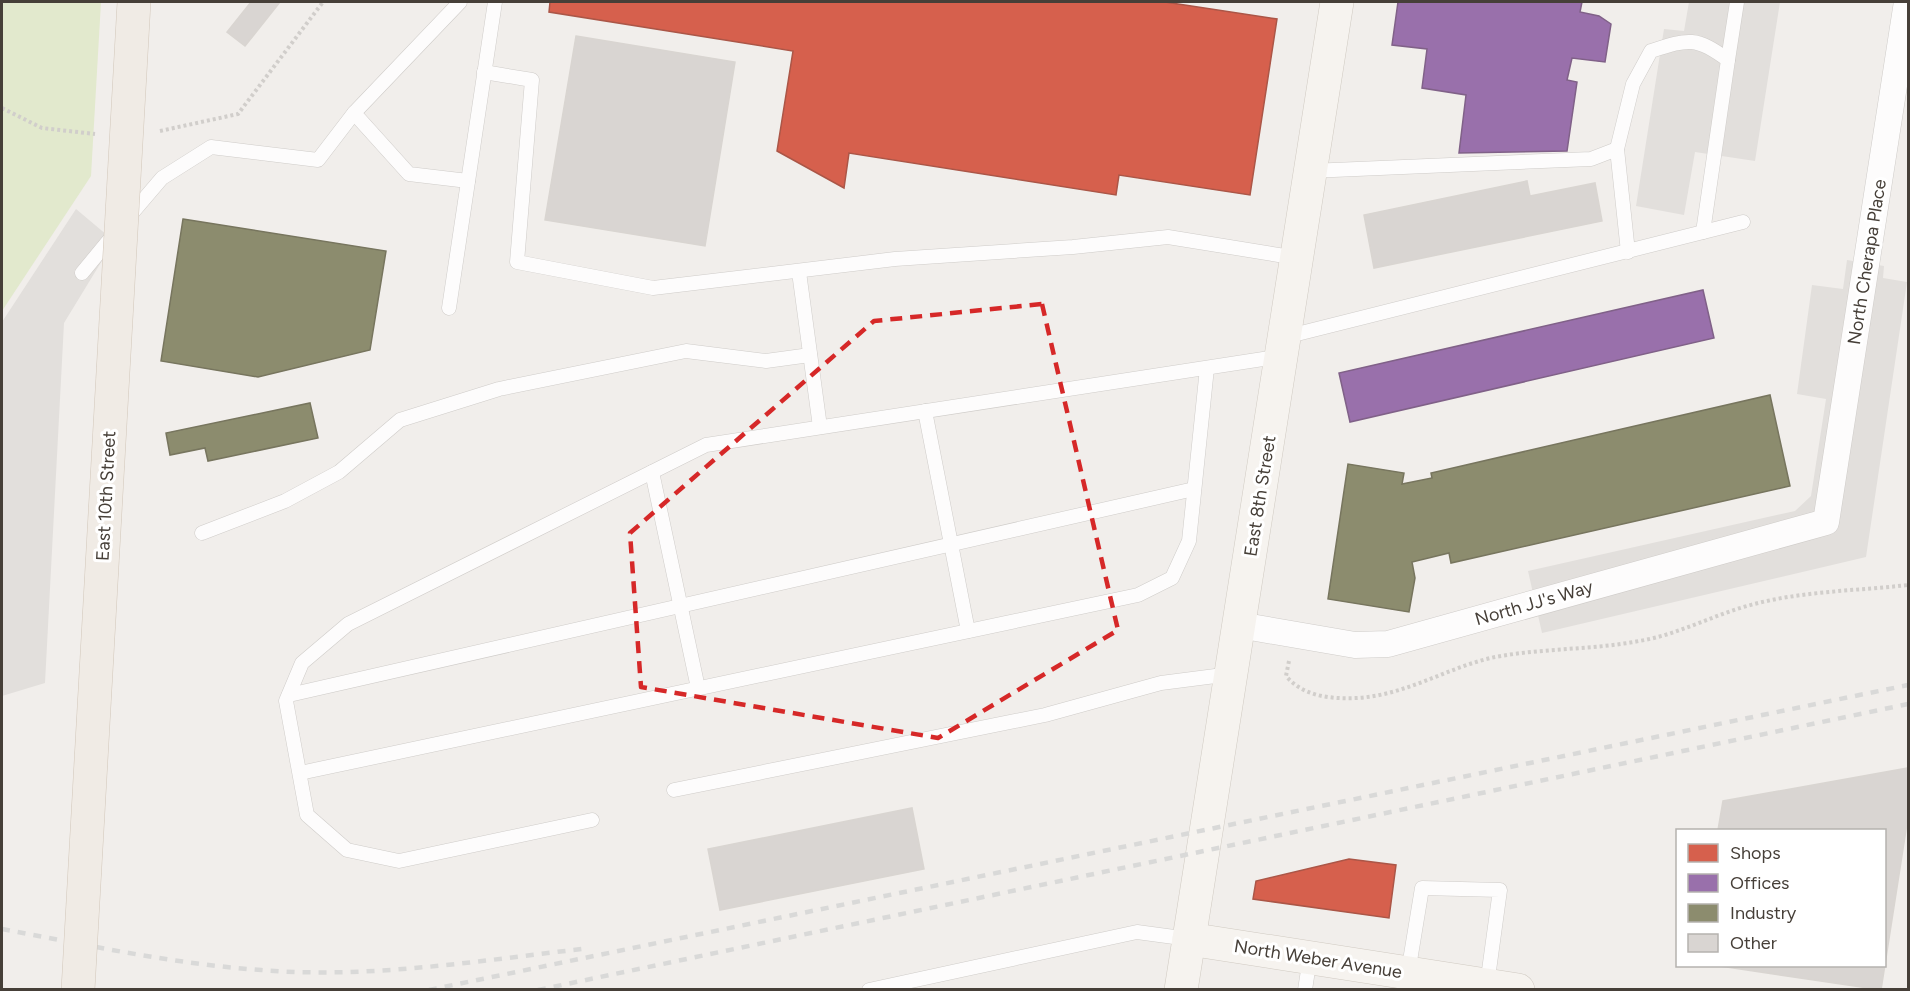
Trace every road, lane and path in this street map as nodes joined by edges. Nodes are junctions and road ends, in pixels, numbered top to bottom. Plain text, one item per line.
1 (134, 2) edge
2 (323, 2) edge
3 (460, 2) edge
4 (495, 2) edge
5 (1337, 2) edge
6 (1737, 2) edge
7 (1907, 2) edge
8 (1728, 60) junction
9 (484, 72) junction
10 (238, 114) dead end
11 (354, 114) junction
12 (1617, 149) junction
13 (1310, 171) junction
14 (468, 181) junction
15 (1743, 222) dead end
16 (1703, 232) junction
17 (1628, 252) junction
18 (1297, 258) junction
19 (799, 272) junction
20 (81, 273) dead end
21 (449, 308) dead end
22 (1283, 347) junction
23 (810, 355) junction
24 (1207, 368) junction
25 (925, 411) junction
26 (820, 427) junction
27 (652, 472) junction
28 (1194, 489) junction
29 (1826, 522) joint
30 (202, 533) dead end
31 (952, 544) junction
32 (1908, 585) edge
33 (679, 606) junction
34 (1239, 626) junction
35 (968, 631) junction
36 (1295, 635) junction
37 (1231, 674) junction
38 (698, 688) junction
39 (289, 695) junction
40 (300, 773) junction
41 (674, 790) dead end
42 (592, 820) dead end
43 (1189, 939) junction
44 (1310, 957) junction
45 (1408, 973) junction
46 (1503, 987) edge
47 (78, 990) edge
48 (869, 990) edge
49 (1181, 990) edge
50 (1305, 990) edge

1 - 47 main road, East 10th Street, bridge
2 - 10 path
3 - 11 lane
4 - 9 lane
5 - 13 main road, East 8th Street
6 - 8 lane
7 - 29 street, North Cherapa Place
8 - 12 lane
8 - 16 lane
9 - 14 lane
9 - 19 lane
11 - 14 lane
11 - 20 lane
12 - 13 lane
12 - 17 lane
13 - 18 main road, East 8th Street
14 - 21 lane
15 - 16 lane
16 - 17 lane
17 - 22 lane
18 - 19 lane
18 - 22 main road, East 8th Street
19 - 23 lane
22 - 24 lane
22 - 34 main road, East 8th Street
23 - 26 lane
23 - 30 lane
24 - 25 lane
24 - 28 lane
25 - 26 lane
25 - 31 lane
26 - 27 lane
27 - 33 lane
27 - 39 lane
28 - 31 lane
28 - 35 lane
29 - 36 street, North JJ's Way
31 - 33 lane
31 - 35 lane
32 - 36 path
33 - 38 lane
33 - 39 lane
34 - 36 street, North JJ's Way
34 - 37 main road, East 8th Street
35 - 38 lane
37 - 41 lane
37 - 43 main road, East 8th Street
38 - 40 lane
39 - 40 lane
40 - 42 lane
43 - 44 main road, North Weber Avenue
43 - 48 lane
43 - 49 main road, East 8th Street
44 - 45 main road, North Weber Avenue
44 - 50 lane
45 - 46 main road, North Weber Avenue
45 - 46 lane

